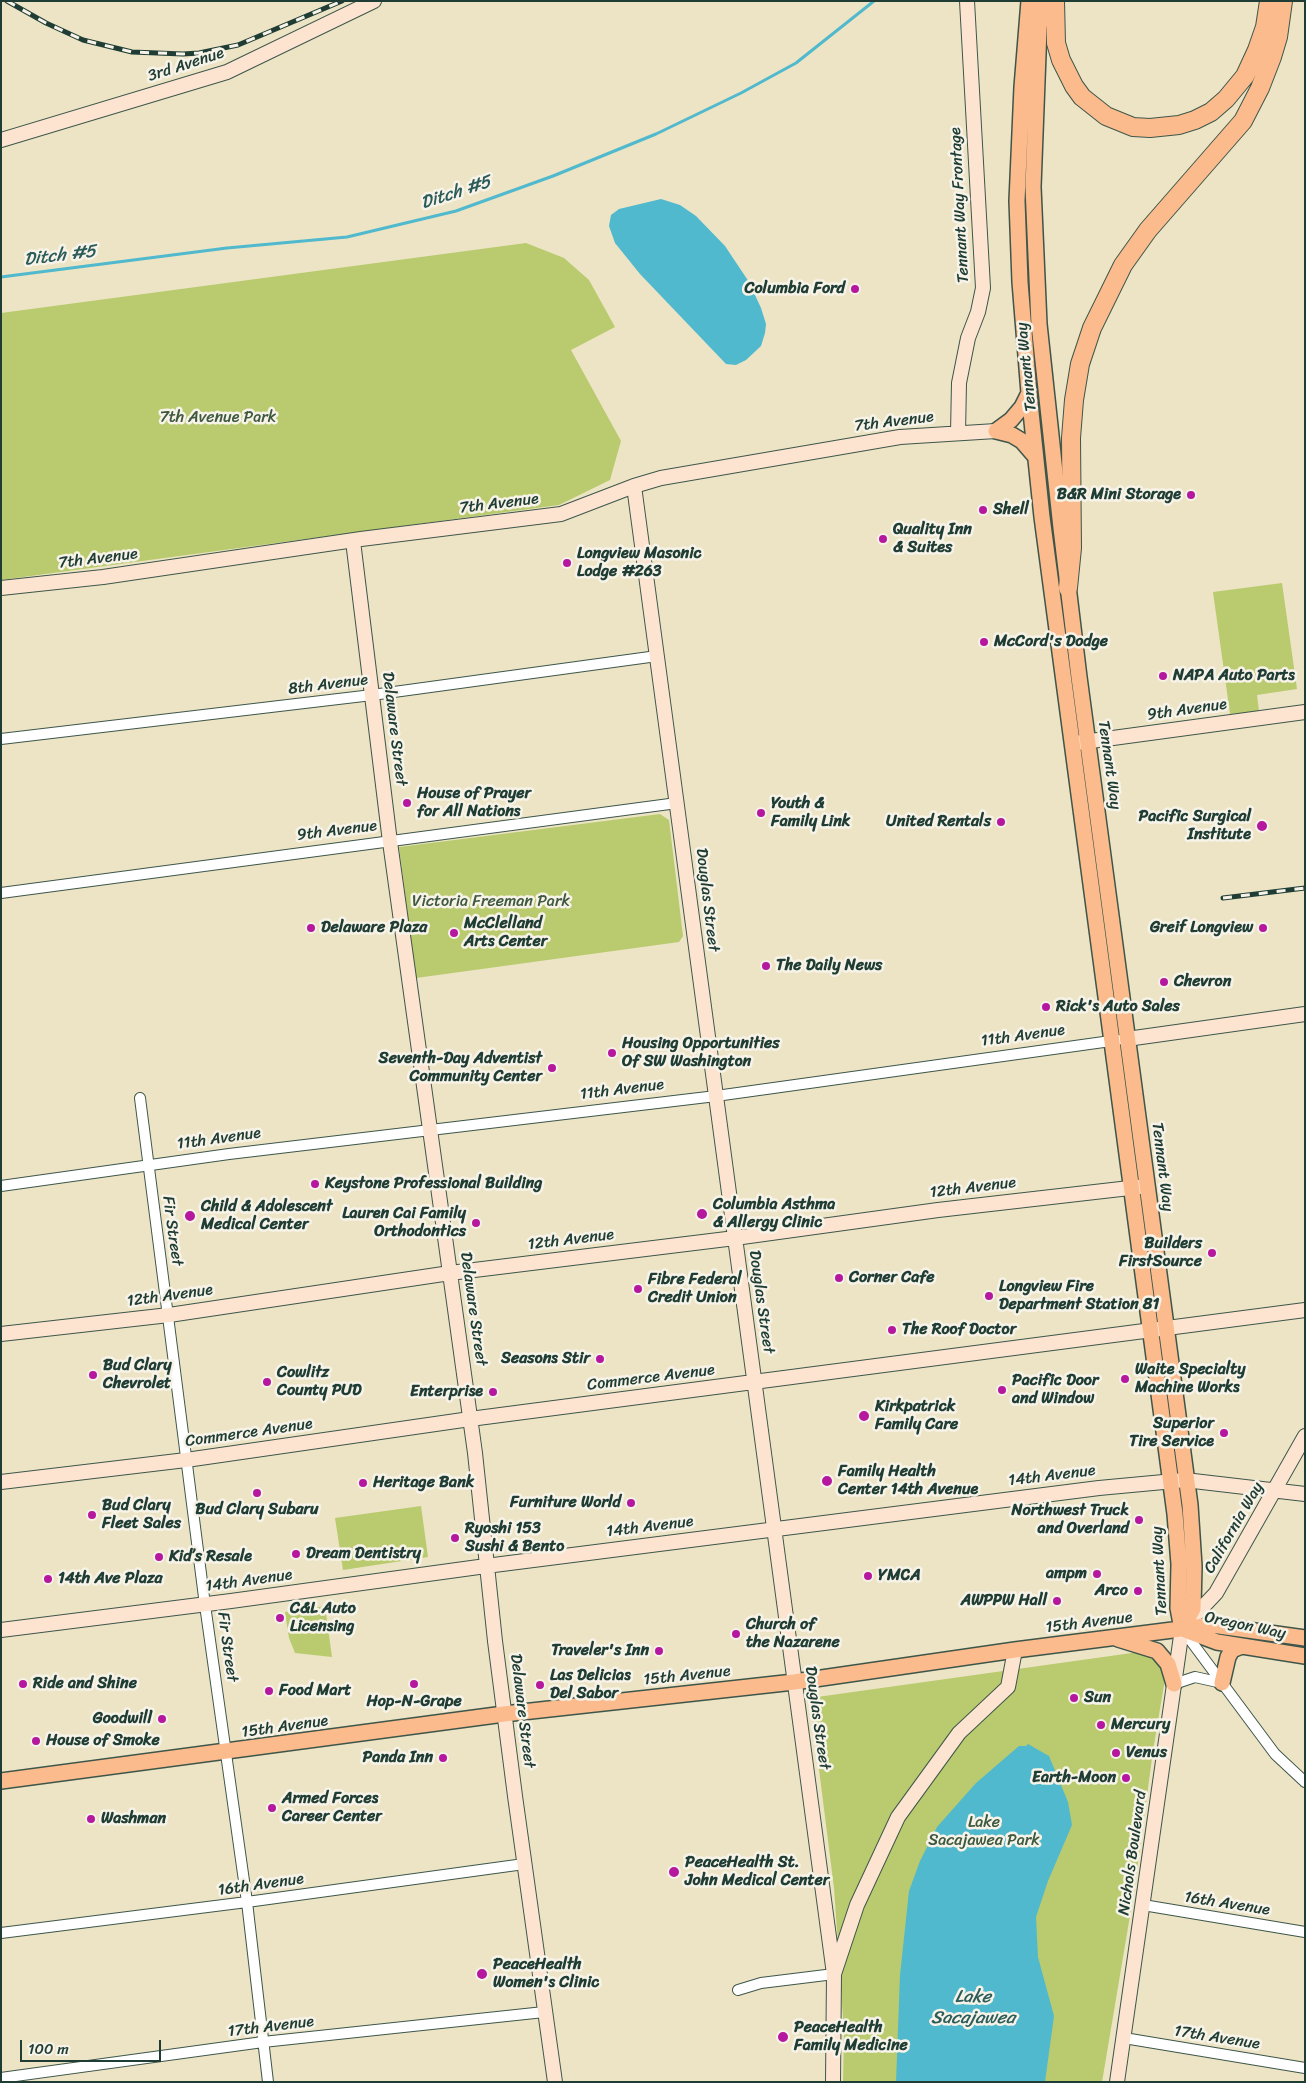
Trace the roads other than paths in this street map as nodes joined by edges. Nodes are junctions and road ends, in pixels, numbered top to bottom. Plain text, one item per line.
1 (374, 1) edge
2 (967, 1) edge
3 (1029, 1) edge
4 (1043, 1) edge
5 (1055, 1) edge
6 (1269, 1) edge
7 (1283, 1) edge
8 (1, 140) edge
9 (1029, 393) junction
10 (996, 431) junction
11 (958, 433) junction
12 (1035, 456) junction
13 (634, 486) junction
14 (353, 541) junction
15 (1, 588) edge
16 (1068, 588) junction
17 (657, 656) junction
18 (372, 695) junction
19 (1305, 712) edge
20 (1, 739) edge
21 (1088, 741) junction
22 (1073, 743) junction
23 (677, 803) junction
24 (390, 842) junction
25 (1, 893) edge
26 (1305, 1014) edge
27 (1128, 1039) junction
28 (1112, 1041) junction
29 (716, 1096) junction
30 (140, 1098) dead end
31 (430, 1130) junction
32 (148, 1166) junction
33 (1, 1186) edge
34 (1139, 1187) junction
35 (735, 1238) junction
36 (450, 1273) junction
37 (1305, 1310) edge
38 (169, 1315) junction
39 (1166, 1328) junction
40 (1150, 1330) junction
41 (1, 1334) edge
42 (755, 1382) junction
43 (470, 1419) junction
44 (1305, 1436) edge
45 (186, 1460) junction
46 (1186, 1480) junction
47 (1170, 1481) junction
48 (1, 1482) edge
49 (1276, 1490) junction
50 (1305, 1494) edge
51 (774, 1529) junction
52 (486, 1566) junction
53 (205, 1604) junction
54 (1182, 1629) junction
55 (1, 1630) edge
56 (1112, 1638) junction
57 (1305, 1638) edge
58 (1242, 1646) junction
59 (1015, 1650) junction
60 (1305, 1656) edge
61 (794, 1682) junction
62 (1222, 1683) junction
63 (1174, 1684) junction
64 (504, 1714) junction
65 (226, 1752) junction
66 (1, 1781) edge
67 (1305, 1782) edge
68 (524, 1864) junction
69 (247, 1902) junction
70 (1144, 1905) junction
71 (1305, 1932) edge
72 (1, 1933) edge
73 (834, 1974) junction
74 (738, 1990) dead end
75 (544, 2012) junction
76 (1124, 2038) junction
77 (263, 2042) junction
78 (1305, 2068) edge
79 (1, 2078) edge
80 (268, 2082) edge
81 (555, 2082) edge
82 (833, 2082) edge
83 (1117, 2082) edge

1 - 8 street, 3rd Avenue
2 - 11 street, Tennant Way Frontage
3 - 9 main road, Tennant Way
4 - 16 main road, Tennant Way
5 - 6 highway
7 - 16 highway
9 - 10 main road
9 - 12 main road, Tennant Way
10 - 11 street, 7th Avenue
10 - 12 main road
11 - 13 street, 7th Avenue
12 - 22 main road, Tennant Way
13 - 14 street, 7th Avenue
13 - 17 street, Douglas Street
14 - 15 street, 7th Avenue
14 - 18 street, Delaware Street
16 - 21 main road, Tennant Way
17 - 18 street, 8th Avenue
17 - 23 street, Douglas Street
18 - 20 street, 8th Avenue
18 - 24 street, Delaware Street
19 - 21 street, 9th Avenue
21 - 22 street, 9th Avenue
21 - 27 main road, Tennant Way
22 - 28 main road, Tennant Way
23 - 24 street, 9th Avenue
23 - 29 street, Douglas Street
24 - 25 street, 9th Avenue
24 - 31 street, Delaware Street
26 - 27 street, 11th Avenue
27 - 28 street, 11th Avenue
27 - 34 main road, Tennant Way
28 - 29 street, 11th Avenue
28 - 34 main road, Tennant Way
29 - 31 street, 11th Avenue
29 - 35 street, Douglas Street
30 - 32 street, Fir Street
31 - 32 street, 11th Avenue
31 - 36 street, Delaware Street
32 - 33 street, 11th Avenue
32 - 38 street, Fir Street
34 - 35 street, 12th Avenue
34 - 39 main road, Tennant Way
34 - 40 main road, Tennant Way
35 - 36 street, 12th Avenue
35 - 42 street, Douglas Street
36 - 38 street, 12th Avenue
36 - 43 street, Delaware Street
37 - 39 street, Commerce Avenue
38 - 41 street, 12th Avenue
38 - 45 street, Fir Street
39 - 40 street, Commerce Avenue
39 - 46 main road, Tennant Way
40 - 42 street, Commerce Avenue
40 - 47 main road, Tennant Way
42 - 43 street, Commerce Avenue
42 - 51 street, Douglas Street
43 - 45 street, Commerce Avenue
43 - 52 street, Delaware Street
44 - 49 street, California Way
45 - 48 street, Commerce Avenue
45 - 53 street, Fir Street
46 - 47 street, 14th Avenue
46 - 49 street, 14th Avenue
46 - 54 main road, Tennant Way
47 - 51 street, 14th Avenue
47 - 54 main road, Tennant Way
49 - 50 street, 14th Avenue
49 - 54 street, California Way
51 - 52 street, 14th Avenue
51 - 61 street, Douglas Street
52 - 53 street, 14th Avenue
52 - 64 street, Delaware Street
53 - 55 street, 14th Avenue
53 - 65 street, Fir Street
54 - 56 main road, 15th Avenue
54 - 57 main road, Oregon Way
54 - 58 main road, Oregon Way
54 - 62 street
54 - 63 street, Nichols Boulevard
56 - 59 main road, 15th Avenue
56 - 63 main road
58 - 60 main road, Oregon Way
58 - 62 main road
59 - 61 main road, 15th Avenue
59 - 73 street
61 - 64 main road, 15th Avenue
61 - 73 street, Douglas Street
62 - 63 street
62 - 67 street
63 - 70 street, Nichols Boulevard
64 - 65 main road, 15th Avenue
64 - 68 street, Delaware Street
65 - 66 main road, 15th Avenue
65 - 69 street, Fir Street
68 - 69 street, 16th Avenue
68 - 75 street, Delaware Street
69 - 72 street, 16th Avenue
69 - 77 street, Fir Street
70 - 71 street, 16th Avenue
70 - 76 street, Nichols Boulevard
73 - 74 street
73 - 82 street
75 - 77 street, 17th Avenue
75 - 81 street, Delaware Street
76 - 78 street, 17th Avenue
76 - 83 street, Nichols Boulevard
77 - 79 street, 17th Avenue
77 - 80 street, Fir Street

